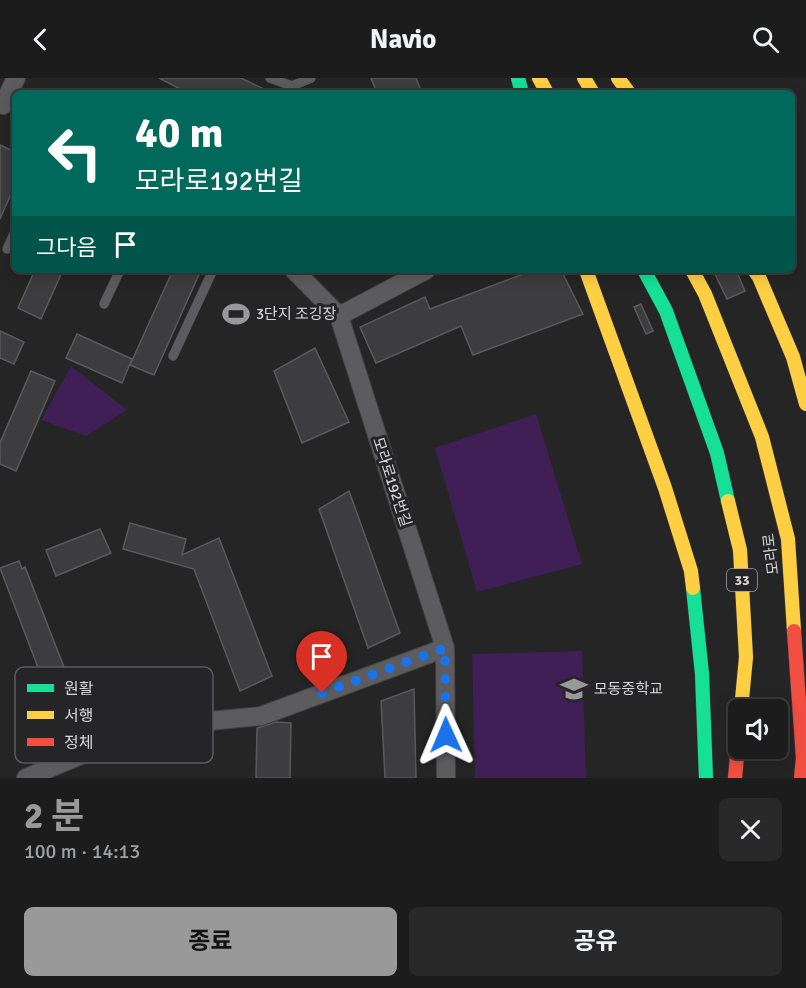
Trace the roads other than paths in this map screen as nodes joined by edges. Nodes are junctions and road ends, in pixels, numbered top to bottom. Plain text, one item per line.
1 (16, 78) edge
2 (270, 78) edge
3 (311, 78) edge
4 (6, 106) edge
5 (12, 238) edge
6 (7, 249) dead end
7 (119, 273) edge
8 (212, 273) edge
9 (297, 273) edge
10 (420, 273) edge
11 (587, 273) edge
12 (646, 273) edge
13 (694, 273) edge
14 (756, 273) edge
15 (104, 304) dead end
16 (339, 316) junction
17 (173, 356) dead end
18 (806, 404) edge
19 (445, 648) junction
20 (742, 699) edge
21 (213, 721) edge
22 (737, 759) edge
23 (63, 763) edge
24 (26, 778) edge
25 (446, 778) edge
26 (706, 778) edge
27 (735, 778) edge
28 (801, 778) edge

1 - 4 street
2 - 3 lane
5 - 6 lane
7 - 15 lane
8 - 17 lane
9 - 16 street, 모라로192번길
10 - 16 street
11 - 26 main road
12 - 20 main road, 모라로 / 33
13 - 28 main road, 모라로
14 - 18 main road
16 - 19 street, 모라로192번길
19 - 21 street
19 - 25 street, 모라로192번길
22 - 27 main road
23 - 24 street

